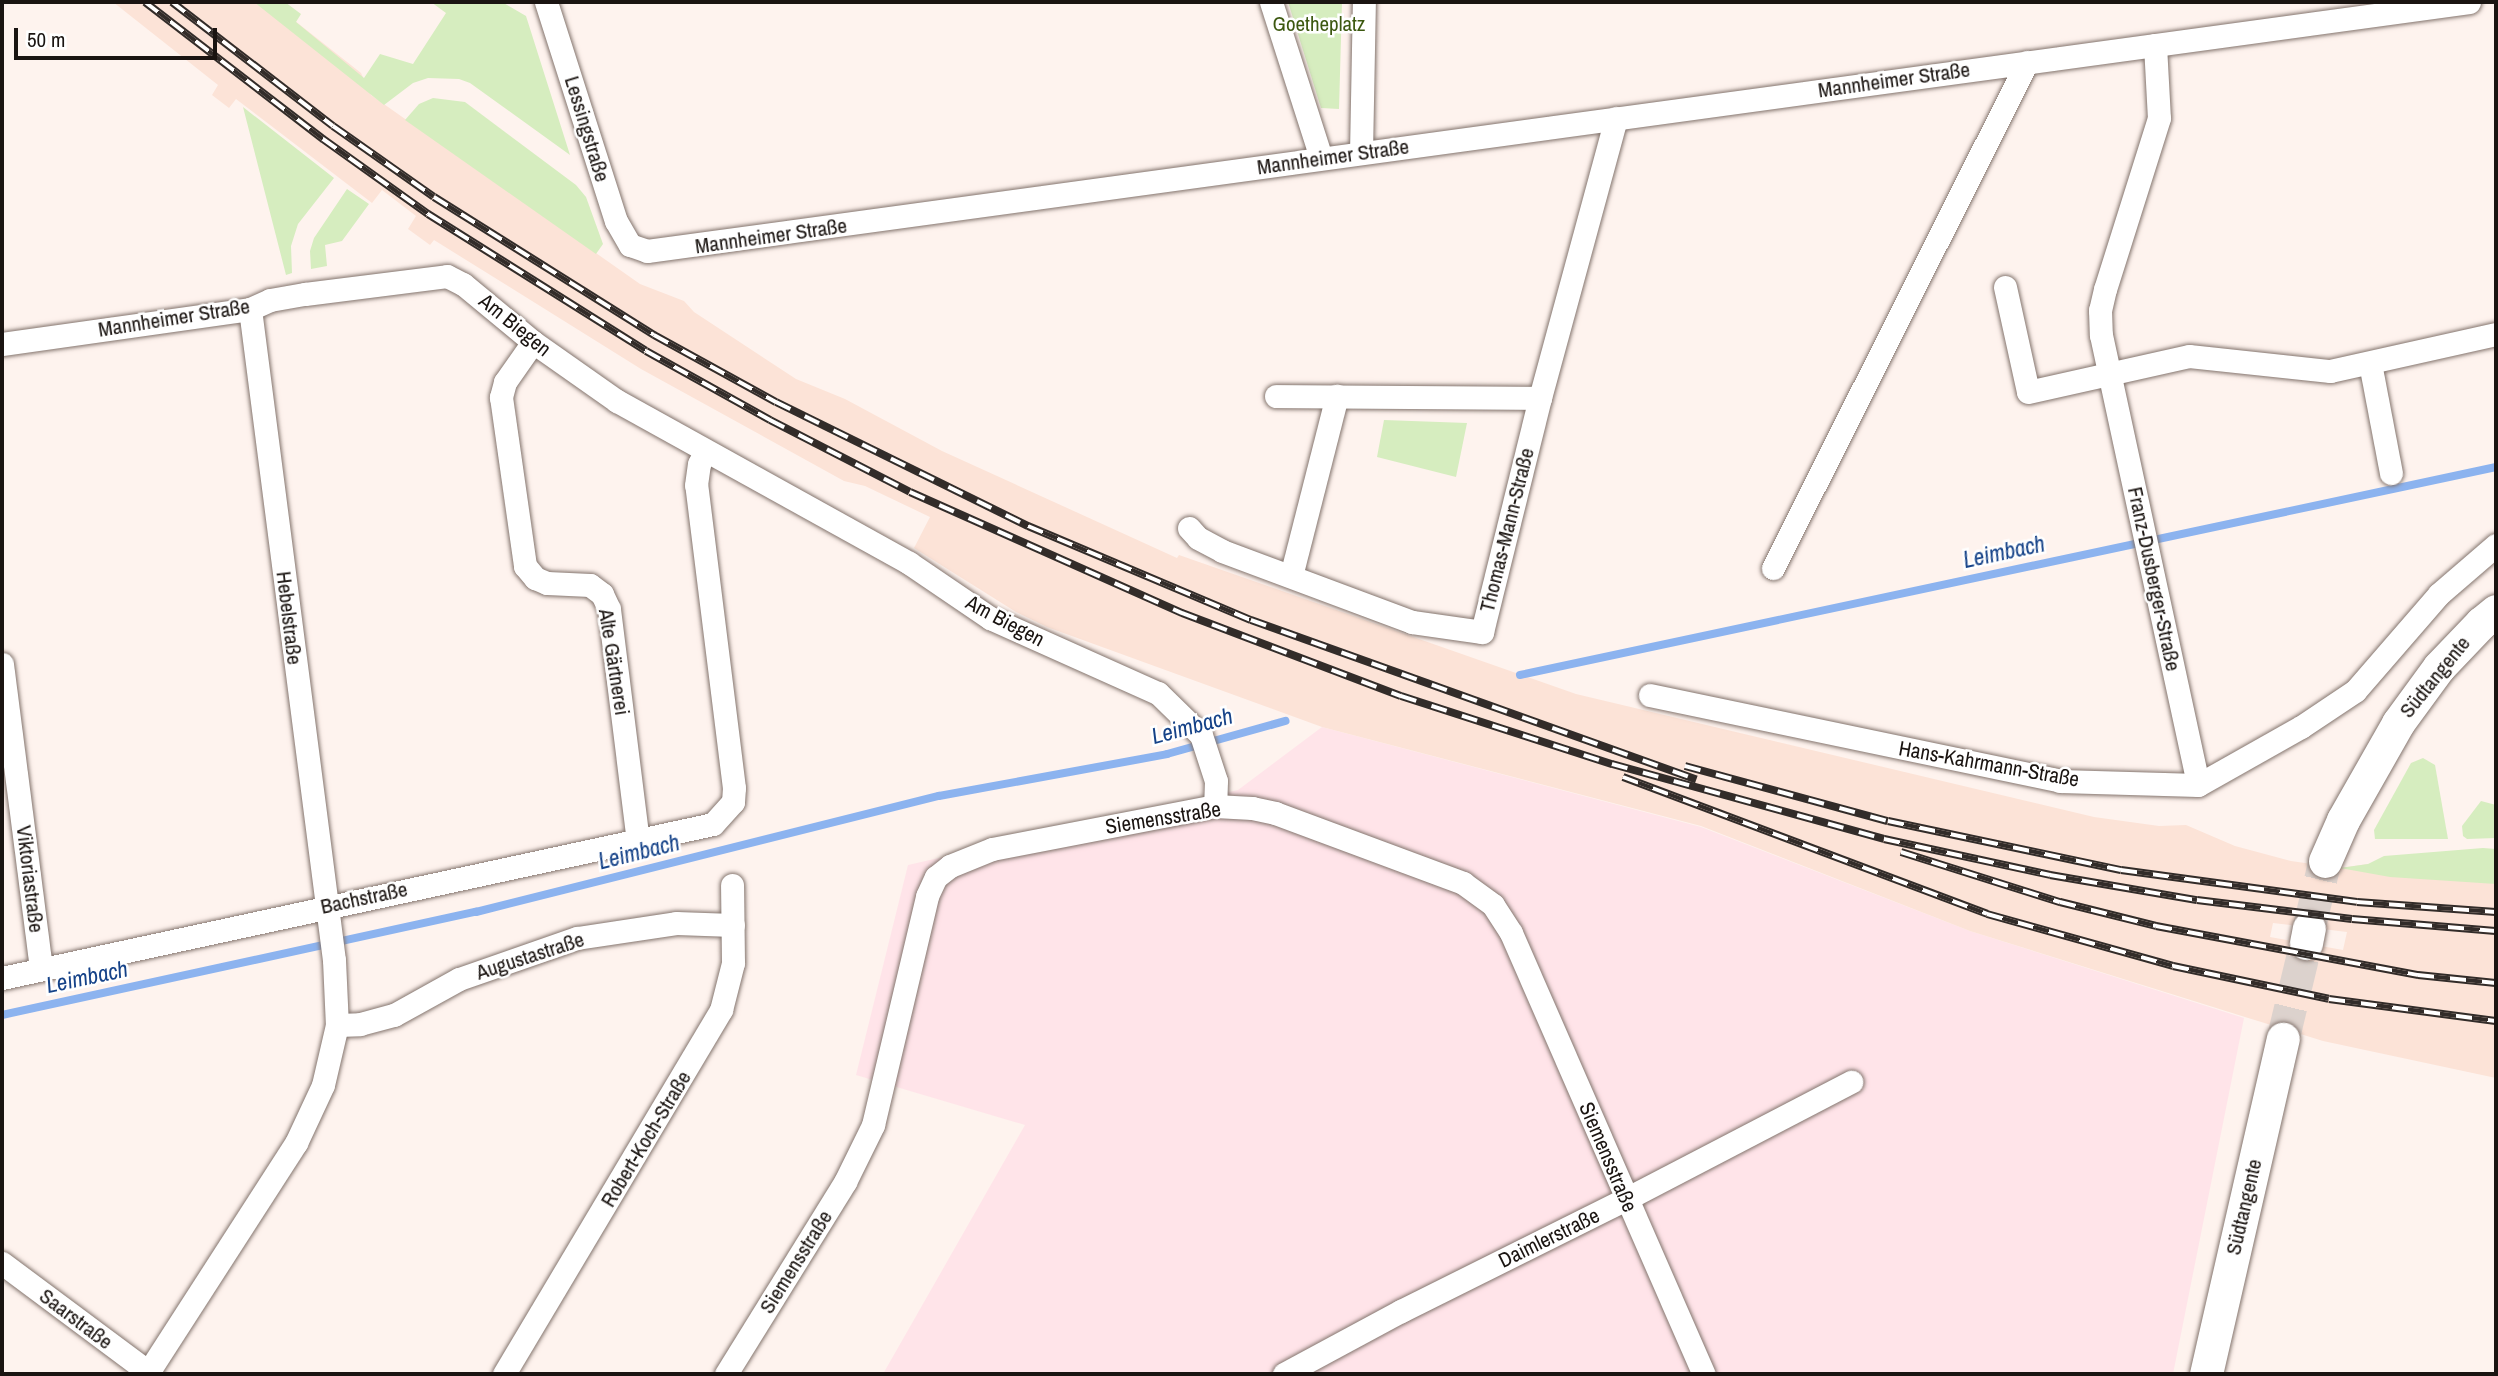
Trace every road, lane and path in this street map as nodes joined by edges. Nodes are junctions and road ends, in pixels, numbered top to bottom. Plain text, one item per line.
1 (547, 2) edge
2 (1271, 2) edge
3 (1363, 2) edge
4 (2469, 2) edge
5 (2155, 46) junction
6 (2027, 62) junction
7 (1616, 118) junction
8 (1361, 153) junction
9 (1321, 158) junction
10 (638, 250) joint
11 (429, 277) joint
12 (2005, 287) dead end
13 (250, 309) junction
14 (2496, 334) edge
15 (533, 342) junction
16 (2, 344) edge
17 (2370, 363) junction
18 (2109, 372) junction
19 (1276, 396) dead end
20 (1337, 396) junction
21 (1540, 398) junction
22 (705, 451) junction
23 (2391, 473) dead end
24 (1189, 528) dead end
25 (2496, 545) edge
26 (1773, 568) dead end
27 (1291, 576) junction
28 (2496, 611) edge
29 (2, 664) edge
30 (1650, 695) dead end
31 (2198, 785) junction
32 (1215, 806) junction
33 (638, 841) junction
34 (2325, 861) tunnel mouth
35 (732, 885) dead end
36 (327, 916) junction
37 (733, 925) junction
38 (41, 969) junction
39 (2, 978) edge
40 (337, 1025) junction
41 (2283, 1039) tunnel mouth
42 (1851, 1082) dead end
43 (1626, 1199) junction
44 (2, 1263) edge
45 (149, 1374) edge
46 (503, 1374) edge
47 (726, 1374) edge
48 (1284, 1374) edge
49 (1704, 1374) edge
50 (2206, 1374) edge

1 - 10 street, Lessingstraße
2 - 9 street
3 - 8 street
4 - 5 street, Mannheimer Straße
5 - 6 street, Mannheimer Straße
5 - 18 street, Franz-Dusberger-Straße
6 - 7 street, Mannheimer Straße
6 - 26 street
7 - 8 street, Mannheimer Straße
7 - 21 street, Thomas-Mann-Straße
8 - 9 street, Mannheimer Straße
9 - 10 street, Mannheimer Straße
11 - 13 street, Mannheimer Straße
11 - 15 street, Am Biegen
12 - 18 street
13 - 16 street, Mannheimer Straße
13 - 36 street, Hebelstraße
14 - 17 street
15 - 22 street, Am Biegen
15 - 33 street, Alte Gärtnerei
17 - 18 street
17 - 23 street
18 - 31 street, Franz-Dusberger-Straße
19 - 20 street
20 - 21 street
20 - 27 street
21 - 27 street, Thomas-Mann-Straße
22 - 32 street, Am Biegen
22 - 33 street, Bachstraße
24 - 27 street, Thomas-Mann-Straße
25 - 31 street
28 - 34 main road, Südtangente
29 - 38 street, Viktoriastraße
30 - 31 street, Hans-Kahrmann-Straße
32 - 43 street, Siemensstraße
32 - 47 street, Siemensstraße
33 - 36 street, Bachstraße
35 - 37 street, Robert-Koch-Straße
36 - 38 street, Bachstraße
36 - 40 street
37 - 40 street, Augustastraße
37 - 46 street, Robert-Koch-Straße
38 - 39 street, Bachstraße
40 - 45 street
41 - 50 main road, Südtangente
42 - 43 street, Daimlerstraße
43 - 48 street, Daimlerstraße
43 - 49 street, Siemensstraße
44 - 45 street, Saarstraße

